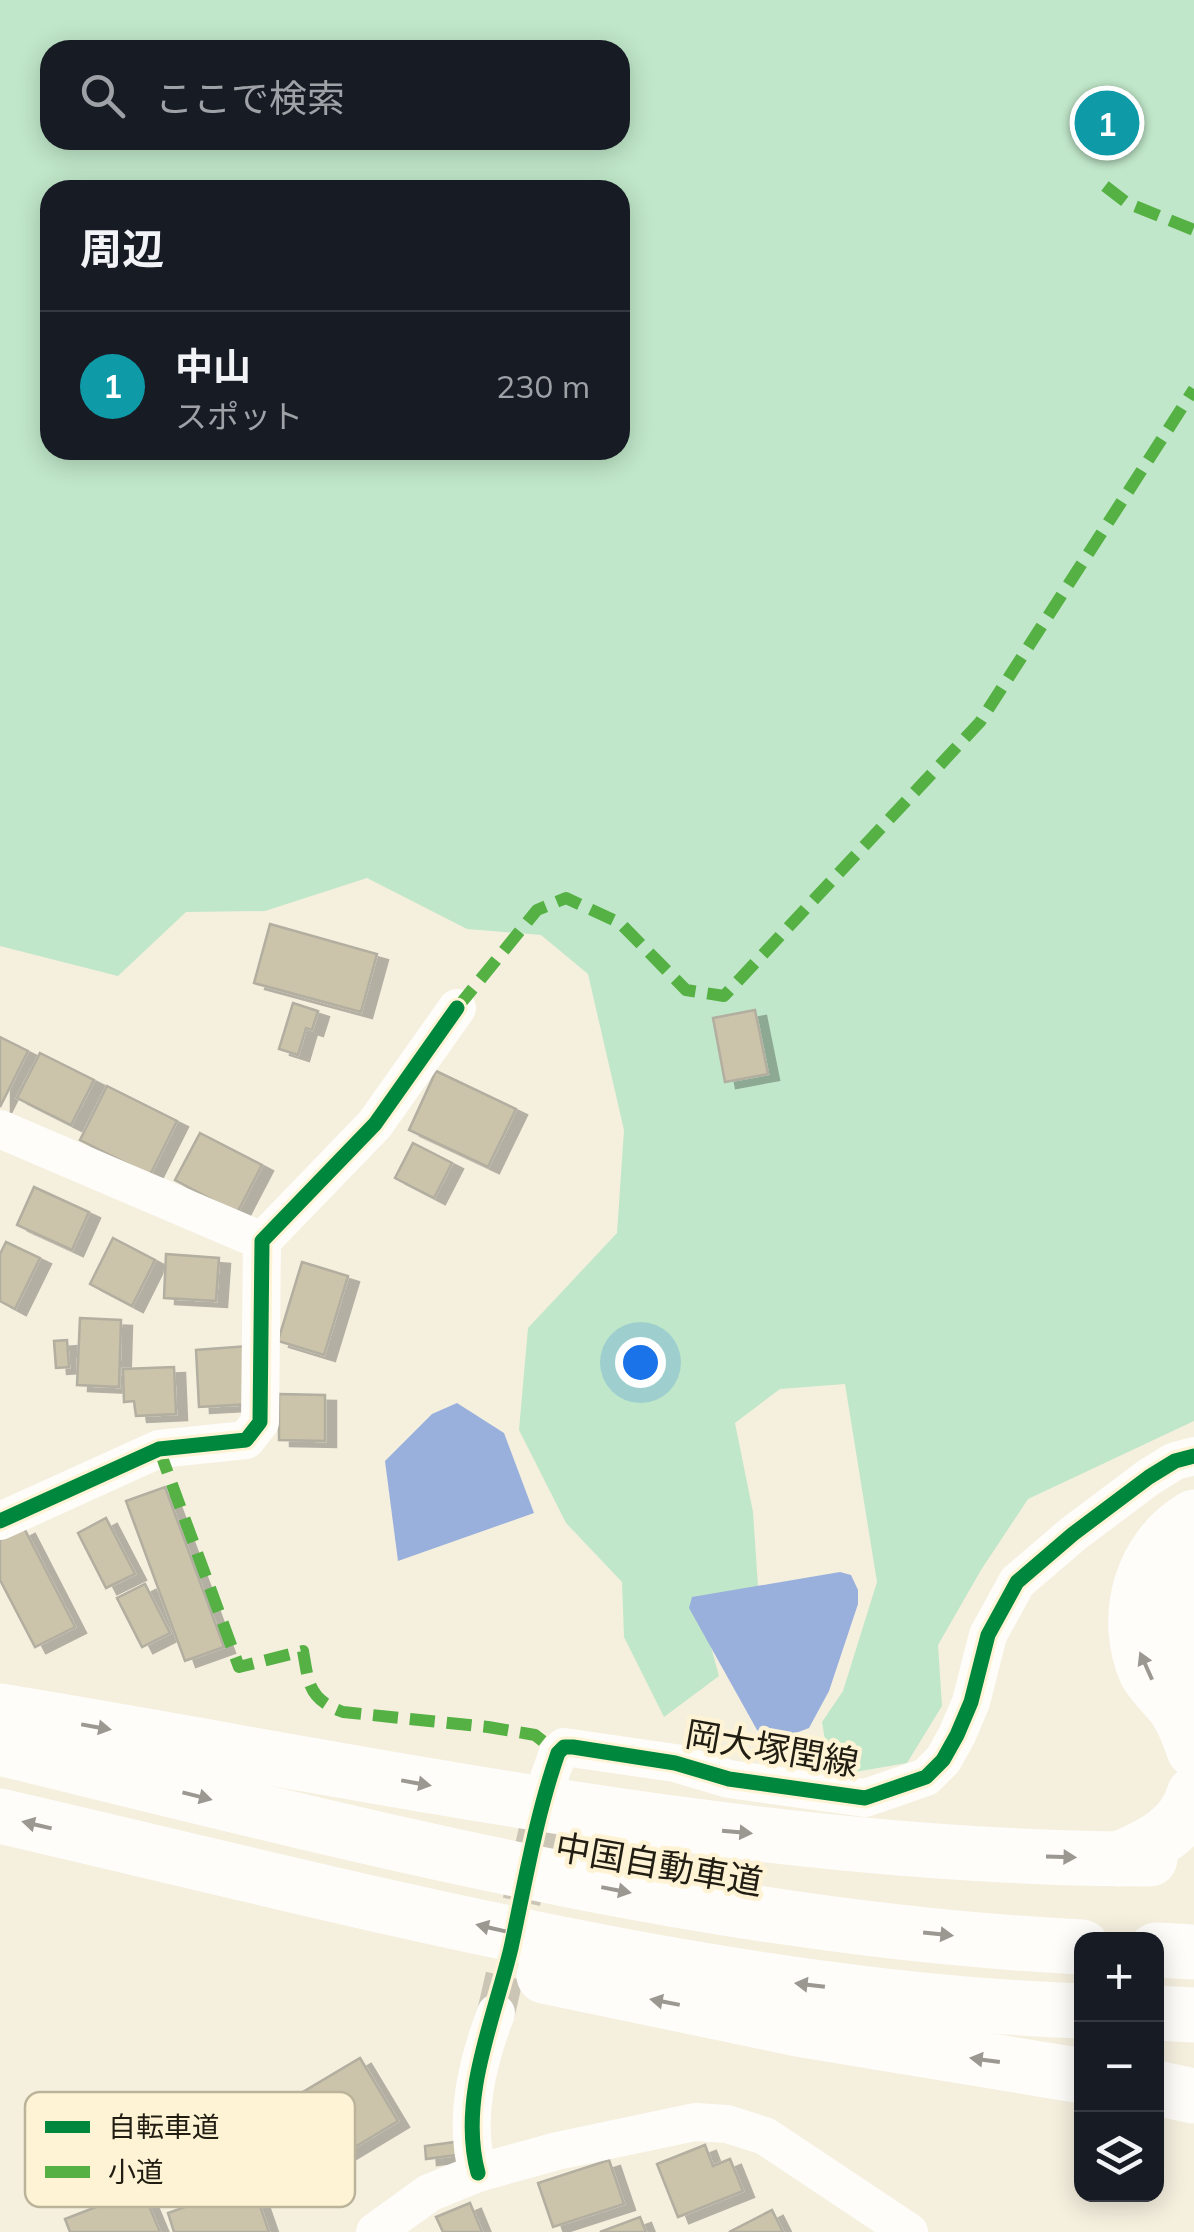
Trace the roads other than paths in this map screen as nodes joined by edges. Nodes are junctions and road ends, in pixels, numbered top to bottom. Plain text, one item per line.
1 (458, 1008) dead end
2 (4, 1142) edge
3 (262, 1240) junction
4 (1194, 1456) edge
5 (1194, 1516) edge
6 (0, 1521) edge
7 (1194, 1566) edge
8 (1194, 1677) edge
9 (0, 1710) edge
10 (0, 1748) edge
11 (1194, 1750) edge
12 (550, 1778) tunnel mouth
13 (1194, 1794) edge
14 (0, 1816) edge
15 (115, 1844) junction
16 (1074, 1946) edge
17 (1164, 1950) edge
18 (1194, 1952) edge
19 (1074, 2010) edge
20 (496, 2012) tunnel mouth
21 (1164, 2013) edge
22 (1194, 2014) edge
23 (1074, 2075) edge
24 (1164, 2090) edge
25 (1194, 2096) edge
26 (478, 2173) junction
27 (374, 2232) edge
28 (909, 2232) edge

1 - 3 street
2 - 3 street
3 - 6 street
4 - 12 street, 岡大塚閏線
11 -> 5 highway
7 - 8 highway
9 -> 13 highway
10 -> 16 highway, 中国自動車道
15 -> 14 highway
19 -> 15 highway
23 -> 15 highway
17 - 18 highway
20 - 26 street
21 - 22 highway
24 - 25 highway
26 - 27 street
26 - 28 street

